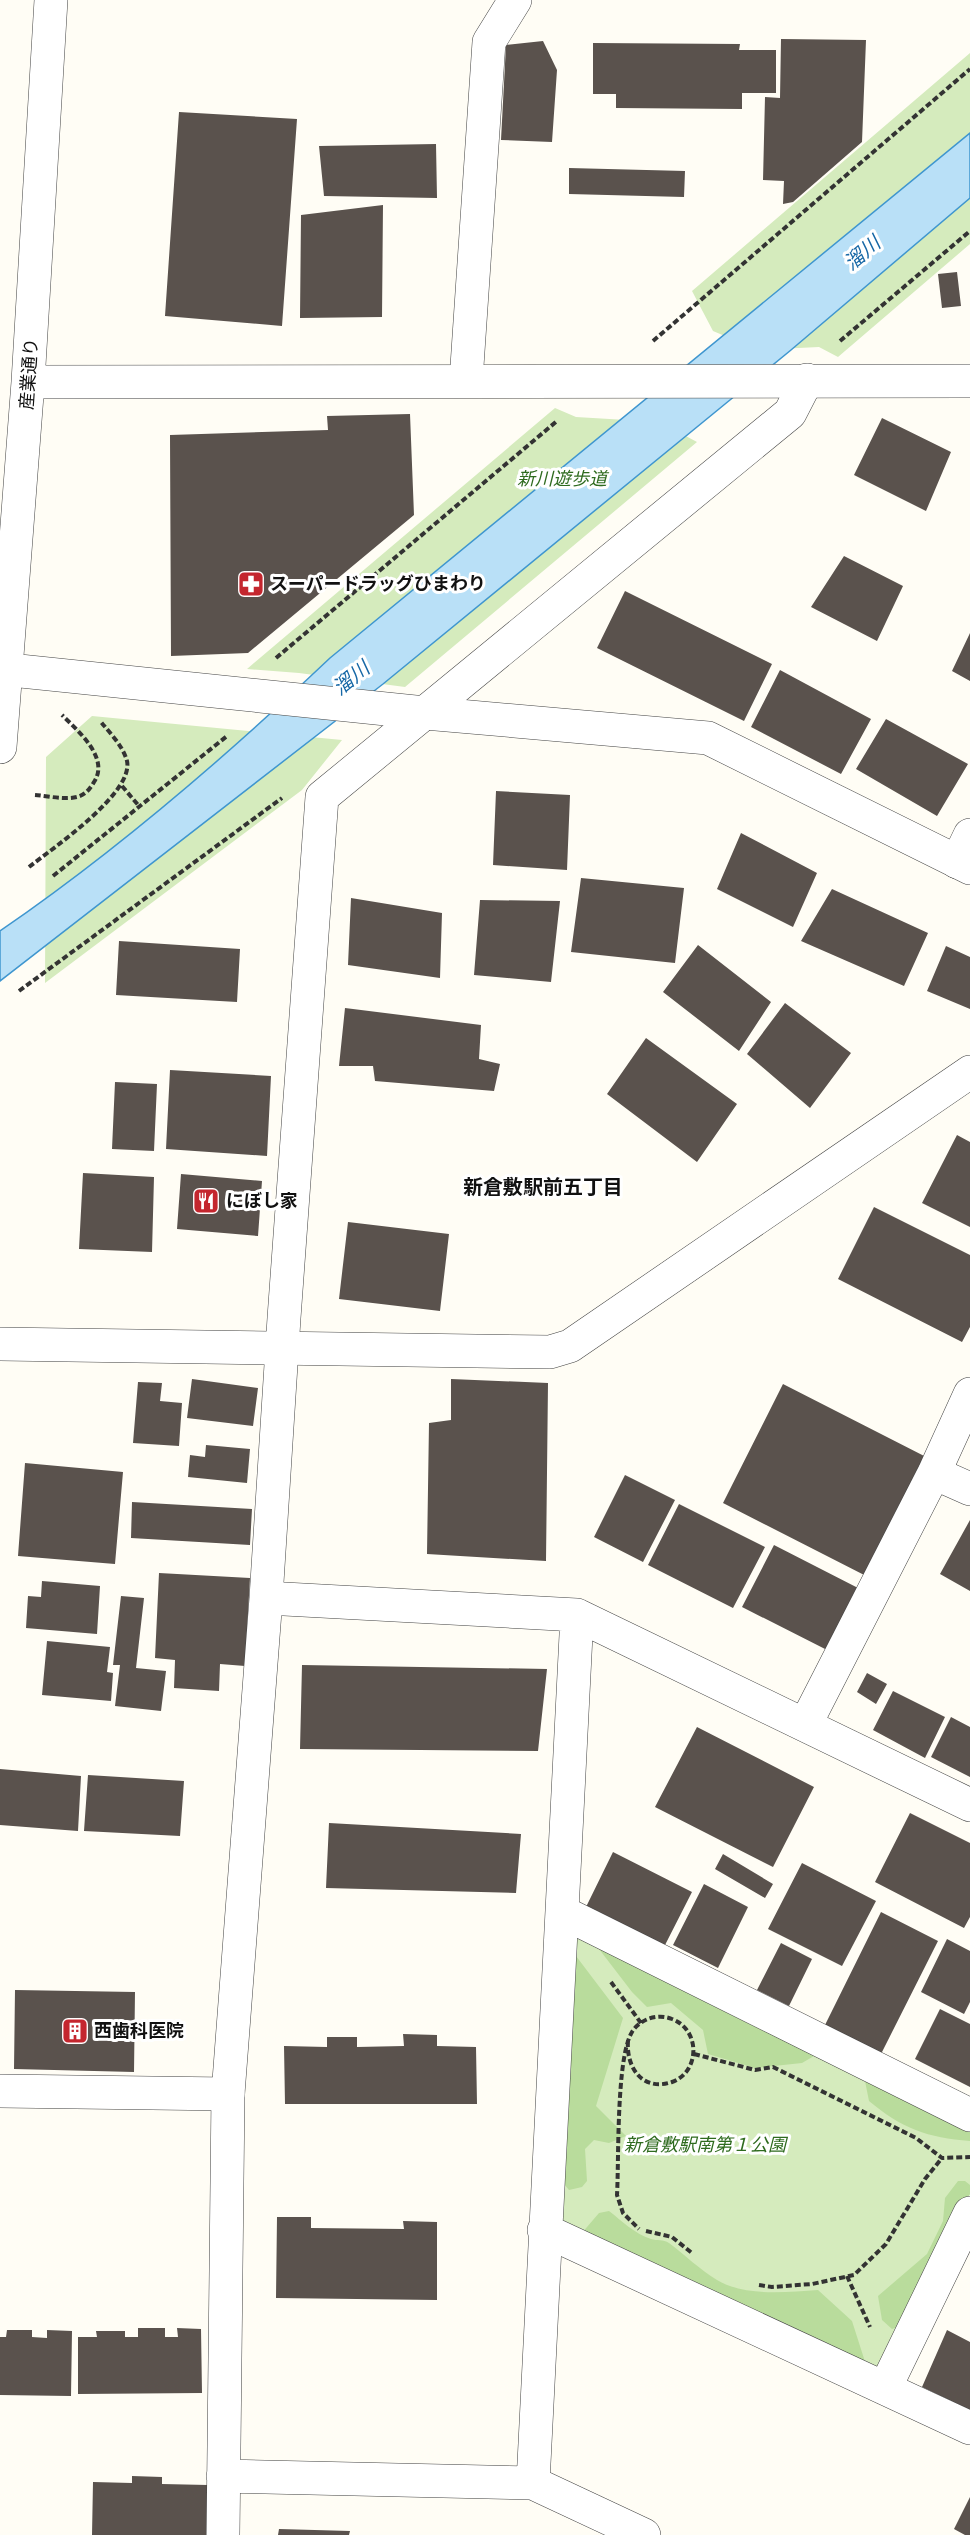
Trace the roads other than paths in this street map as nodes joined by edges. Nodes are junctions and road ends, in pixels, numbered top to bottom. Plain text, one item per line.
1 (51, 0) edge
2 (515, 0) edge
3 (807, 380) junction
4 (466, 381) junction
5 (970, 381) edge
6 (28, 382) junction
7 (3, 669) edge
8 (425, 713) junction
9 (0, 747) edge
10 (966, 855) edge
11 (970, 1072) edge
12 (0, 1344) edge
13 (282, 1348) junction
14 (970, 1394) edge
15 (934, 1473) junction
16 (970, 1489) edge
17 (266, 1598) junction
18 (577, 1615) junction
19 (805, 1725) junction
20 (970, 1806) edge
21 (562, 1912) junction
22 (0, 2091) edge
23 (228, 2094) junction
24 (970, 2115) edge
25 (970, 2213) edge
26 (544, 2230) junction
27 (890, 2378) junction
28 (970, 2428) edge
29 (223, 2476) junction
30 (533, 2482) junction
31 (223, 2535) edge
32 (644, 2535) edge

1 - 6 street, 産業通り
2 - 4 street
3 - 4 street
3 - 5 street
3 - 8 street
4 - 6 street
6 - 7 street, 産業通り
7 - 8 street
7 - 9 street, 産業通り
8 - 10 street
8 - 13 street
11 - 13 street
12 - 13 street
13 - 17 street
14 - 15 street
15 - 16 street
15 - 19 street
17 - 18 street
17 - 23 street
18 - 19 street
18 - 21 street
19 - 20 street
21 - 24 street
21 - 26 street
22 - 23 street
23 - 29 street
25 - 27 street
26 - 27 street
26 - 30 street
27 - 28 street
29 - 30 street
29 - 31 street
30 - 32 street

